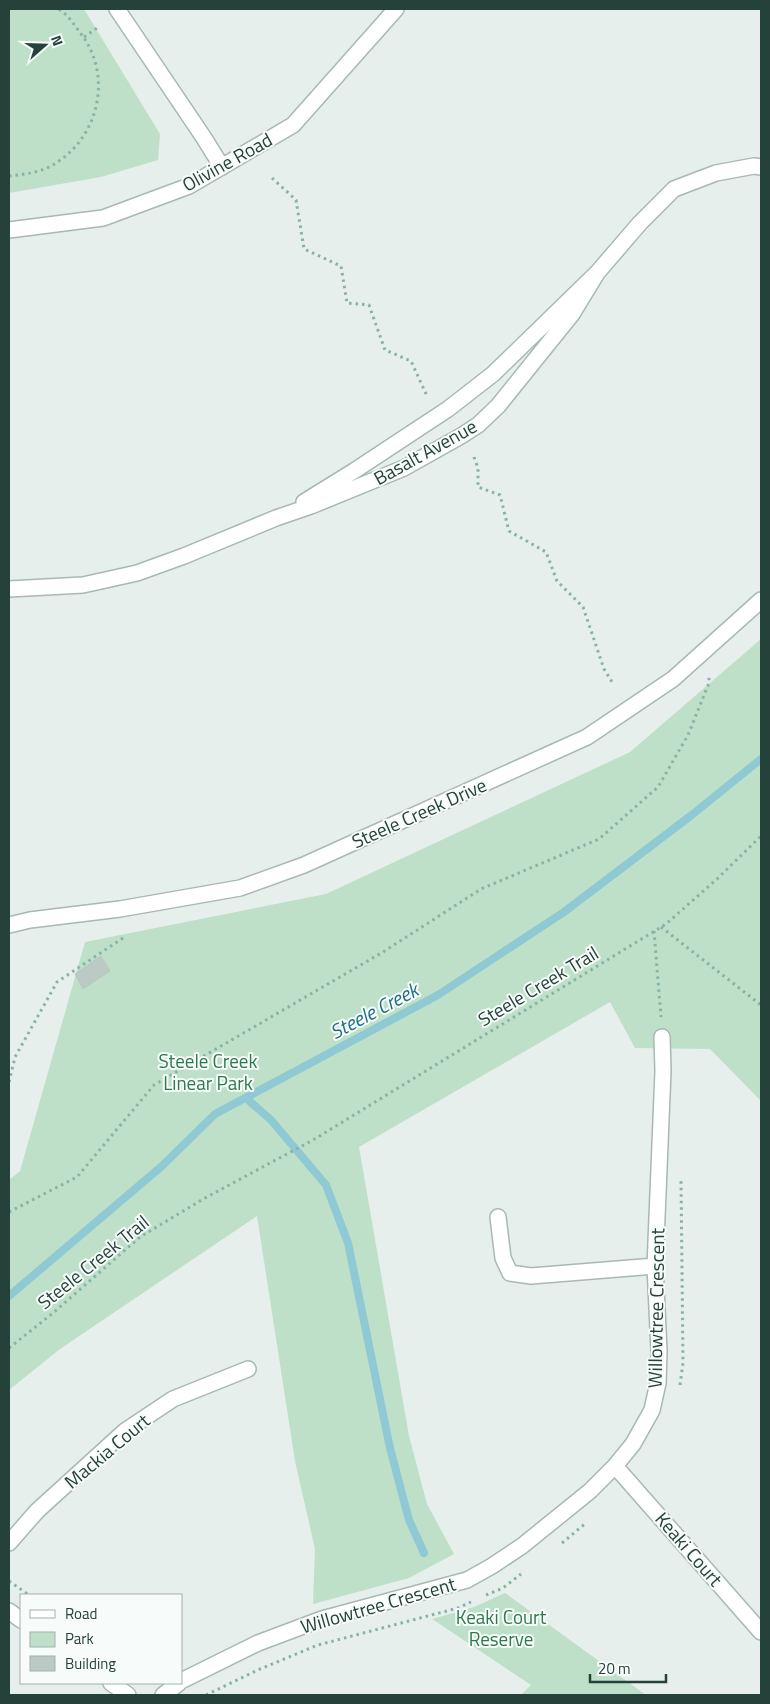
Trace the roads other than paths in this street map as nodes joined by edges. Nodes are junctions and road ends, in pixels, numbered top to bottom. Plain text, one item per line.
1 (117, 9) edge
2 (396, 9) edge
3 (222, 167) junction
4 (761, 167) edge
5 (9, 230) edge
6 (597, 273) junction
7 (276, 518) junction
8 (9, 589) edge
9 (761, 600) edge
10 (9, 918) edge
11 (30, 920) junction
12 (9, 926) edge
13 (662, 1037) road end
14 (498, 1217) dead end
15 (655, 1266) junction
16 (248, 1369) dead end
17 (616, 1466) junction
18 (9, 1543) edge
19 (9, 1611) edge
20 (20, 1619) edge
21 (761, 1632) edge
22 (182, 1681) edge
23 (112, 1684) edge
24 (177, 1684) edge
25 (128, 1695) edge
26 (163, 1695) edge

1 - 3 street
2 - 3 street, Olivine Road
3 - 5 street, Olivine Road
4 - 6 street, Basalt Avenue
6 - 7 street, Basalt Avenue
6 - 7 street, Basalt Avenue
7 - 8 street, Basalt Avenue
9 - 11 street, Steele Creek Drive
10 - 11 street, Steele Creek Drive
11 - 12 street, Steele Creek Drive
13 - 15 street, Willowtree Crescent
14 - 15 street
15 - 17 street, Willowtree Crescent
16 - 18 street, Mackia Court
17 - 21 street, Keaki Court
17 - 22 street, Willowtree Crescent
19 - 20 street
23 - 25 street
24 - 26 street, Willowtree Crescent

